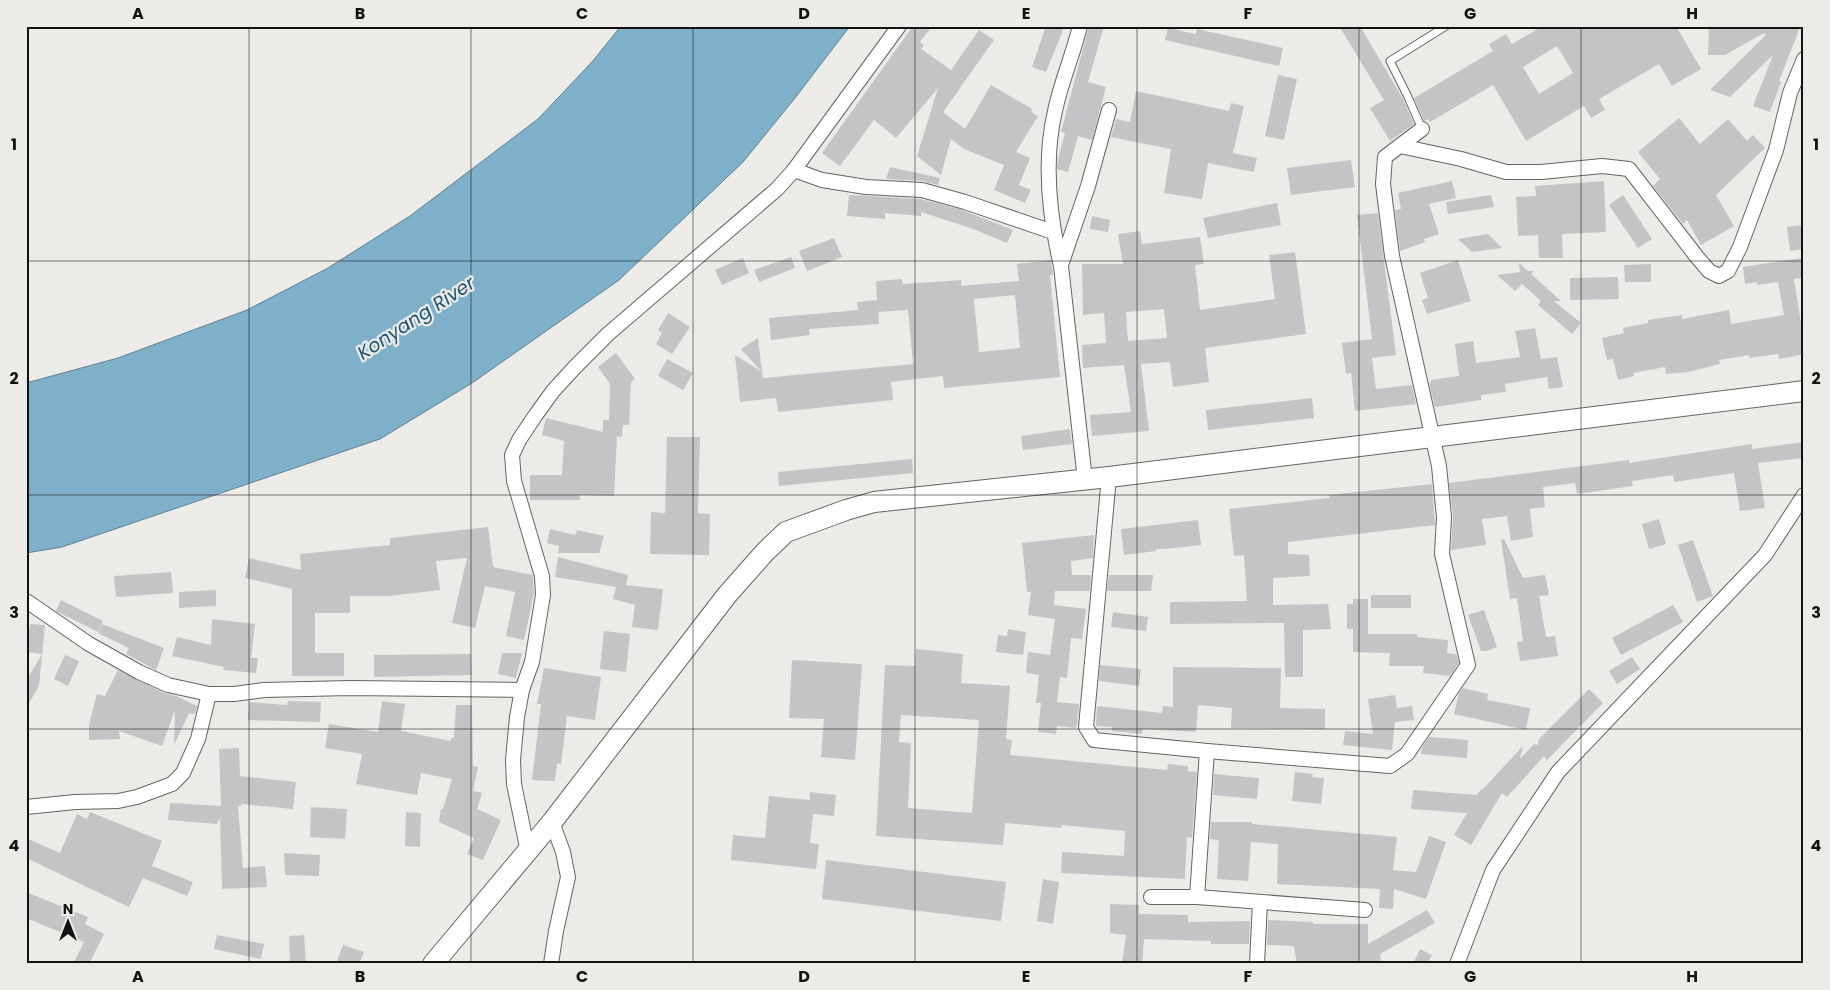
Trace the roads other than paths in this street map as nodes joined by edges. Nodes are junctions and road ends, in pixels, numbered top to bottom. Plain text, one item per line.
1 (899, 26) edge
2 (1080, 26) edge
3 (1446, 26) edge
4 (1804, 59) edge
5 (1109, 110) dead end
6 (1422, 129) joint
7 (1400, 146) junction
8 (794, 170) junction
9 (1053, 232) junction
10 (1061, 266) junction
11 (1804, 391) edge
12 (1432, 437) junction
13 (1109, 477) junction
14 (1085, 480) junction
15 (1804, 495) edge
16 (28, 602) dead end
17 (522, 690) junction
18 (209, 694) junction
19 (1207, 751) junction
20 (26, 807) edge
21 (552, 822) junction
22 (528, 852) junction
23 (1151, 897) dead end
24 (1197, 897) junction
25 (1260, 902) junction
26 (1365, 910) dead end
27 (433, 964) edge
28 (551, 964) edge
29 (1257, 964) edge
30 (1457, 964) edge

1 - 8 street
2 - 9 street
3 - 6 lane
4 - 7 street
5 - 10 street
6 - 7 street
7 - 12 street
8 - 9 street
8 - 17 street
9 - 10 street
10 - 14 street
11 - 12 street
12 - 13 street
12 - 19 street
13 - 14 street
13 - 19 street
14 - 21 street
15 - 30 street
16 - 18 street
17 - 18 street
17 - 22 street
18 - 20 street
19 - 24 street
21 - 22 street
21 - 28 street
22 - 27 street
23 - 24 street
24 - 25 street
25 - 26 street
25 - 29 street

